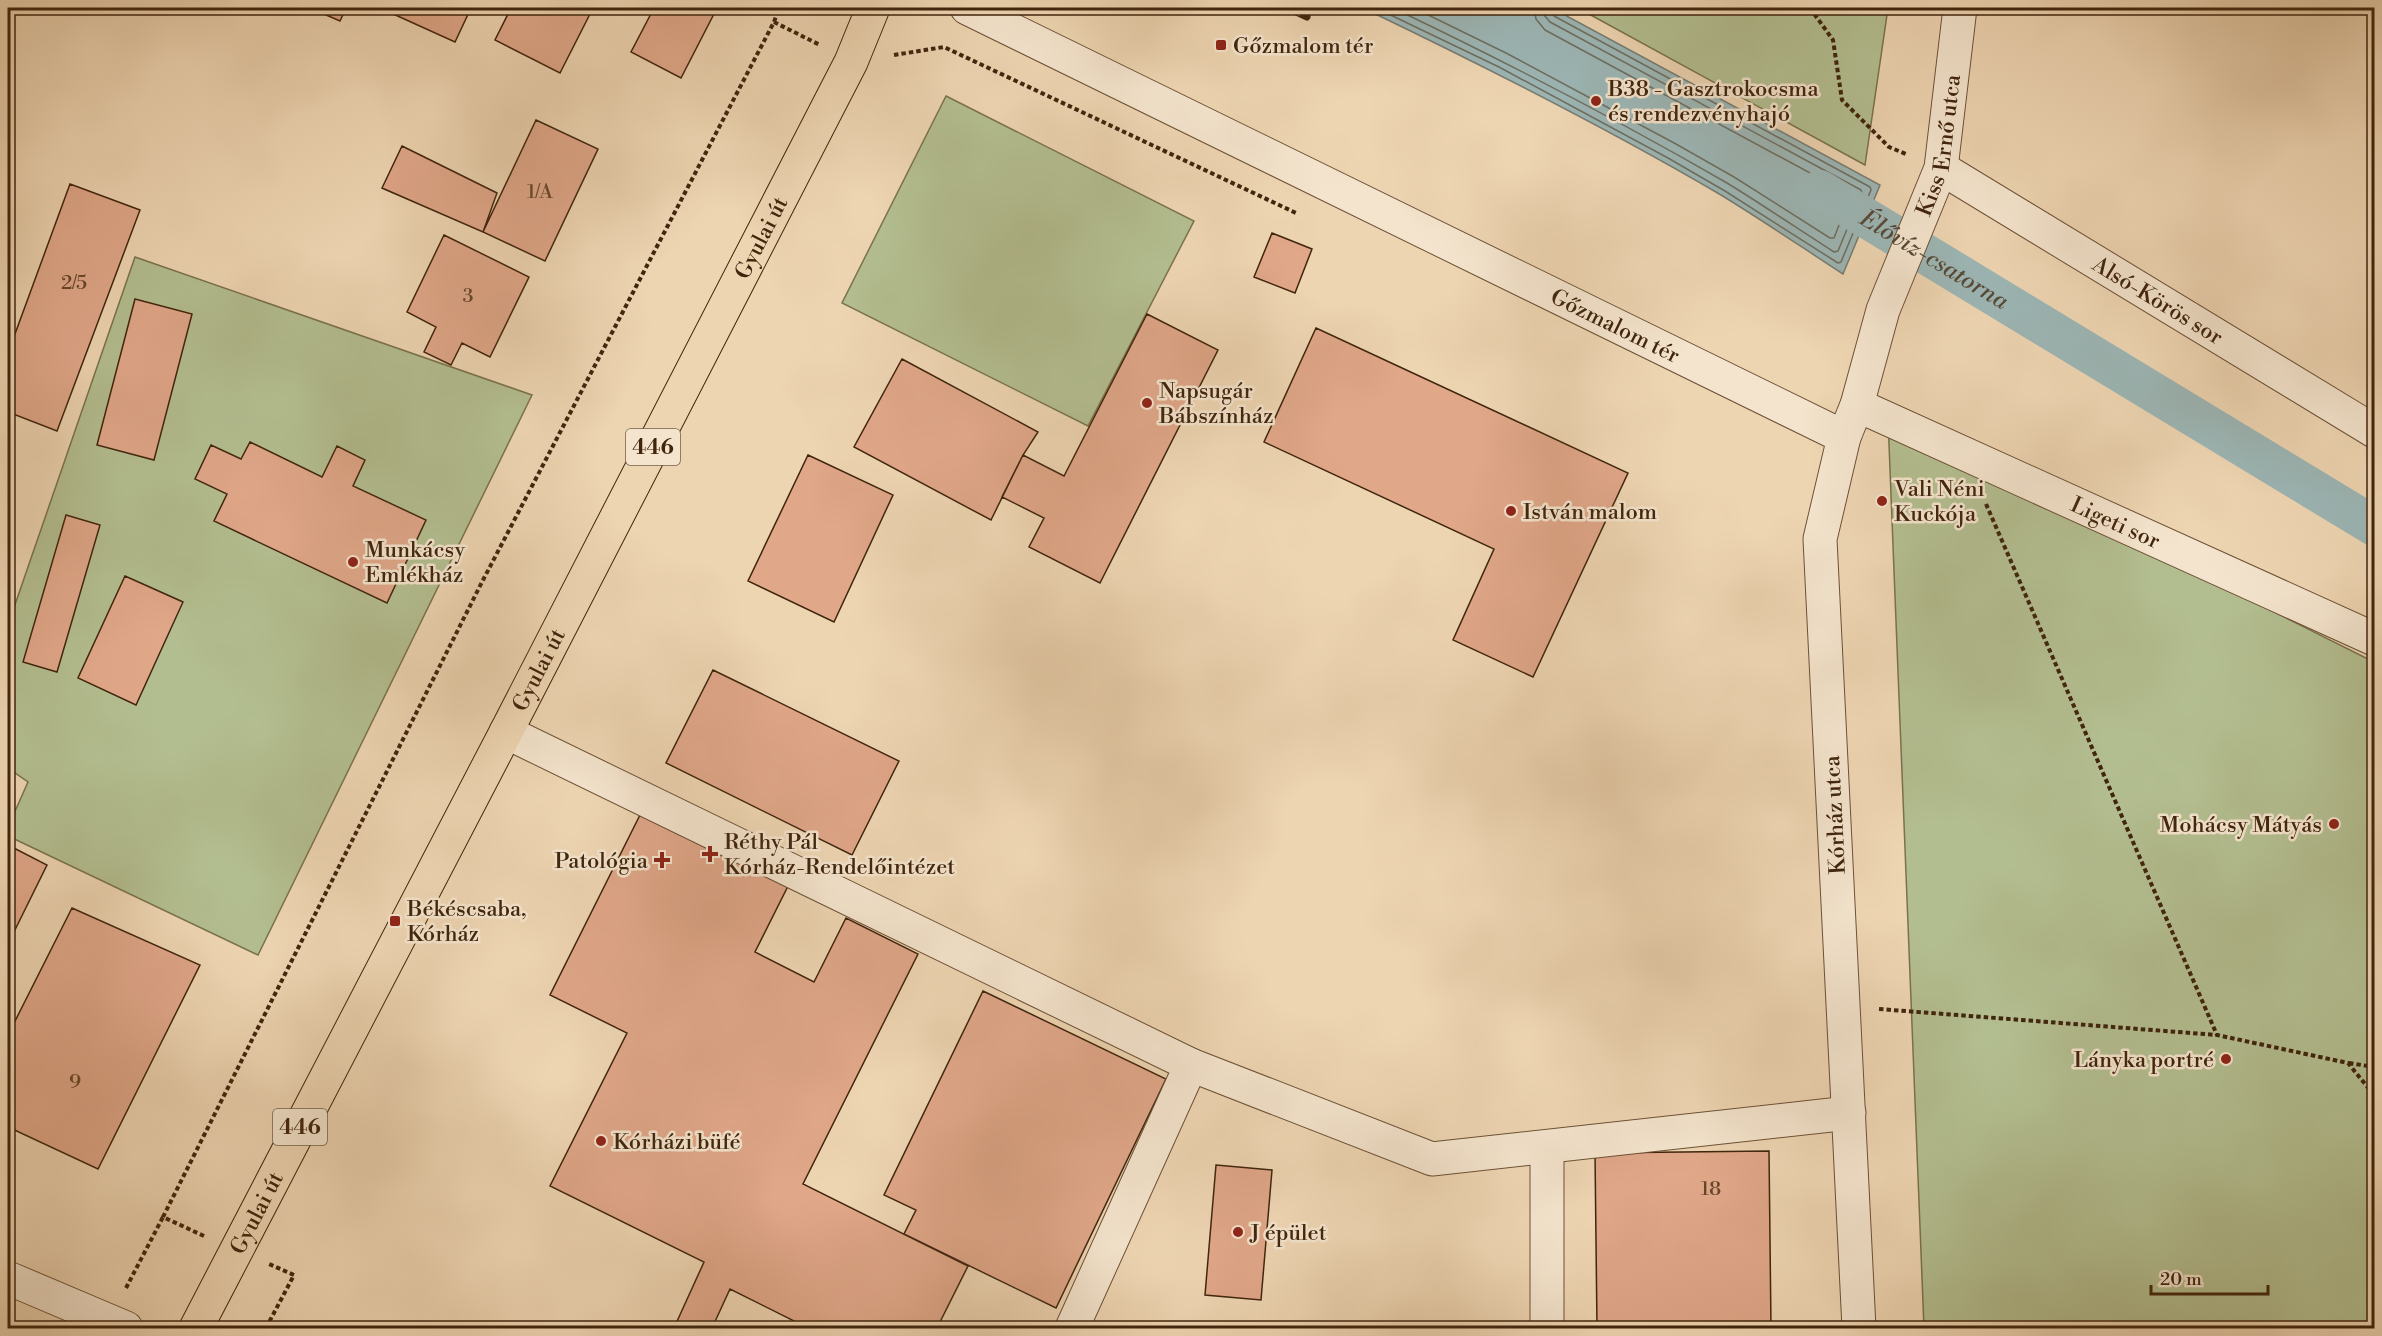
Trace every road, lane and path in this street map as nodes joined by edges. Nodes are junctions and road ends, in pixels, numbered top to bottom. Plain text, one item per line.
1 (779, 8) edge
2 (873, 8) edge
3 (967, 8) edge
4 (1810, 8) edge
5 (1960, 8) edge
6 (774, 22) junction
7 (851, 62) junction
8 (1941, 168) junction
9 (1299, 215) dead end
10 (1883, 310) joint
11 (1857, 405) junction
12 (2374, 432) edge
13 (1844, 437) junction
14 (1984, 500) dead end
15 (2374, 639) edge
16 (506, 732) junction
17 (1844, 1007) junction
18 (2217, 1035) junction
19 (2348, 1062) junction
20 (1191, 1065) junction
21 (2374, 1067) edge
22 (2374, 1095) edge
23 (1849, 1113) junction
24 (1547, 1147) junction
25 (163, 1217) junction
26 (236, 1250) junction
27 (8, 1278) edge
28 (117, 1325) edge
29 (196, 1329) edge
30 (266, 1329) edge
31 (1072, 1329) edge
32 (1547, 1329) edge
33 (1859, 1329) edge

1 - 6 path
2 - 7 main road, Gyulai út / 446
3 - 13 street, Gőzmalom tér
4 - 8 path
5 - 8 street, Kiss Ernő utca
6 - 7 path
6 - 25 path
7 - 9 path
7 - 16 main road, Gyulai út / 446
8 - 10 street, Kiss Ernő utca
8 - 12 street, Alsó-Körös sor
10 - 11 street, Kórház utca
11 - 13 street, Kórház utca
11 - 15 street, Ligeti sor
13 - 17 street, Kórház utca
14 - 18 path
16 - 20 street
16 - 26 main road, Gyulai út / 446
17 - 18 path
17 - 23 street, Kórház utca
18 - 19 path
19 - 21 path
19 - 22 path
20 - 24 street
20 - 31 street
23 - 24 street
23 - 33 street, Kórház utca
24 - 32 street
25 - 26 path
25 - 28 path
26 - 29 main road, Gyulai út / 446
26 - 30 path
27 - 28 street

